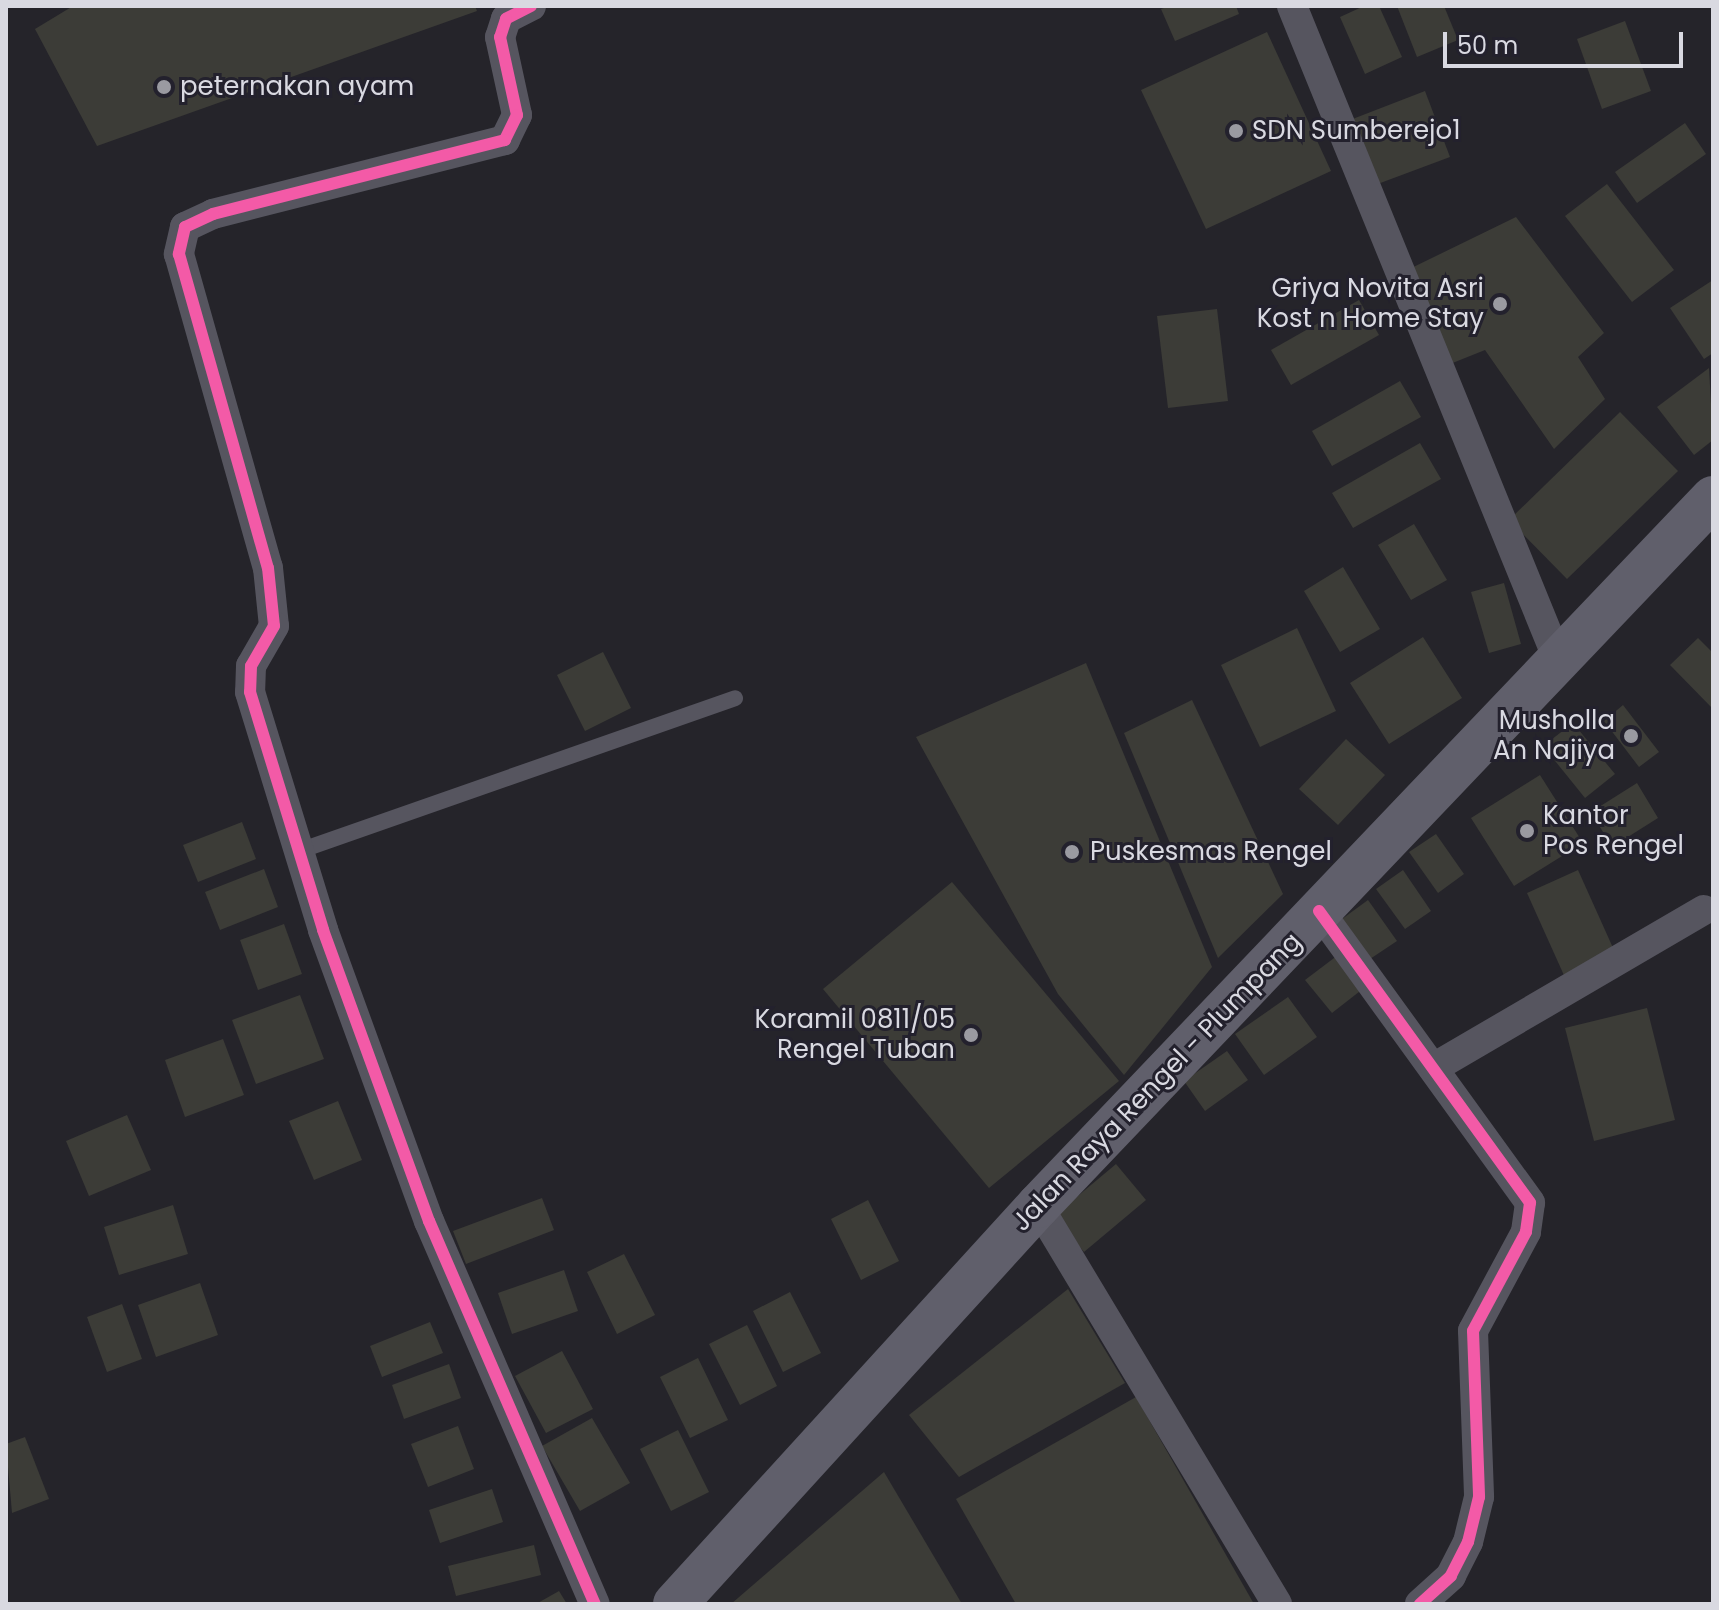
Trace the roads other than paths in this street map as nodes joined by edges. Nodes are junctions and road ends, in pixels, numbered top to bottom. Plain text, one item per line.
1 (531, 6) edge
2 (1292, 6) edge
3 (1713, 498) edge
4 (1557, 657) junction
5 (735, 698) dead end
6 (299, 851) junction
7 (1704, 910) dead end
8 (1319, 911) junction
9 (1435, 1067) junction
10 (1038, 1206) junction
11 (595, 1604) edge
12 (675, 1604) edge
13 (1277, 1604) edge
14 (1420, 1604) edge

1 - 6 street
2 - 4 street
3 - 4 main road, Jalan Raya Rengel - Plumpang
4 - 8 main road, Jalan Raya Rengel - Plumpang
5 - 6 lane
6 - 11 street
7 - 9 street
8 - 9 street
8 - 10 main road, Jalan Raya Rengel - Plumpang
9 - 14 street
10 - 12 main road, Jalan Raya Rengel - Plumpang
10 - 13 street

